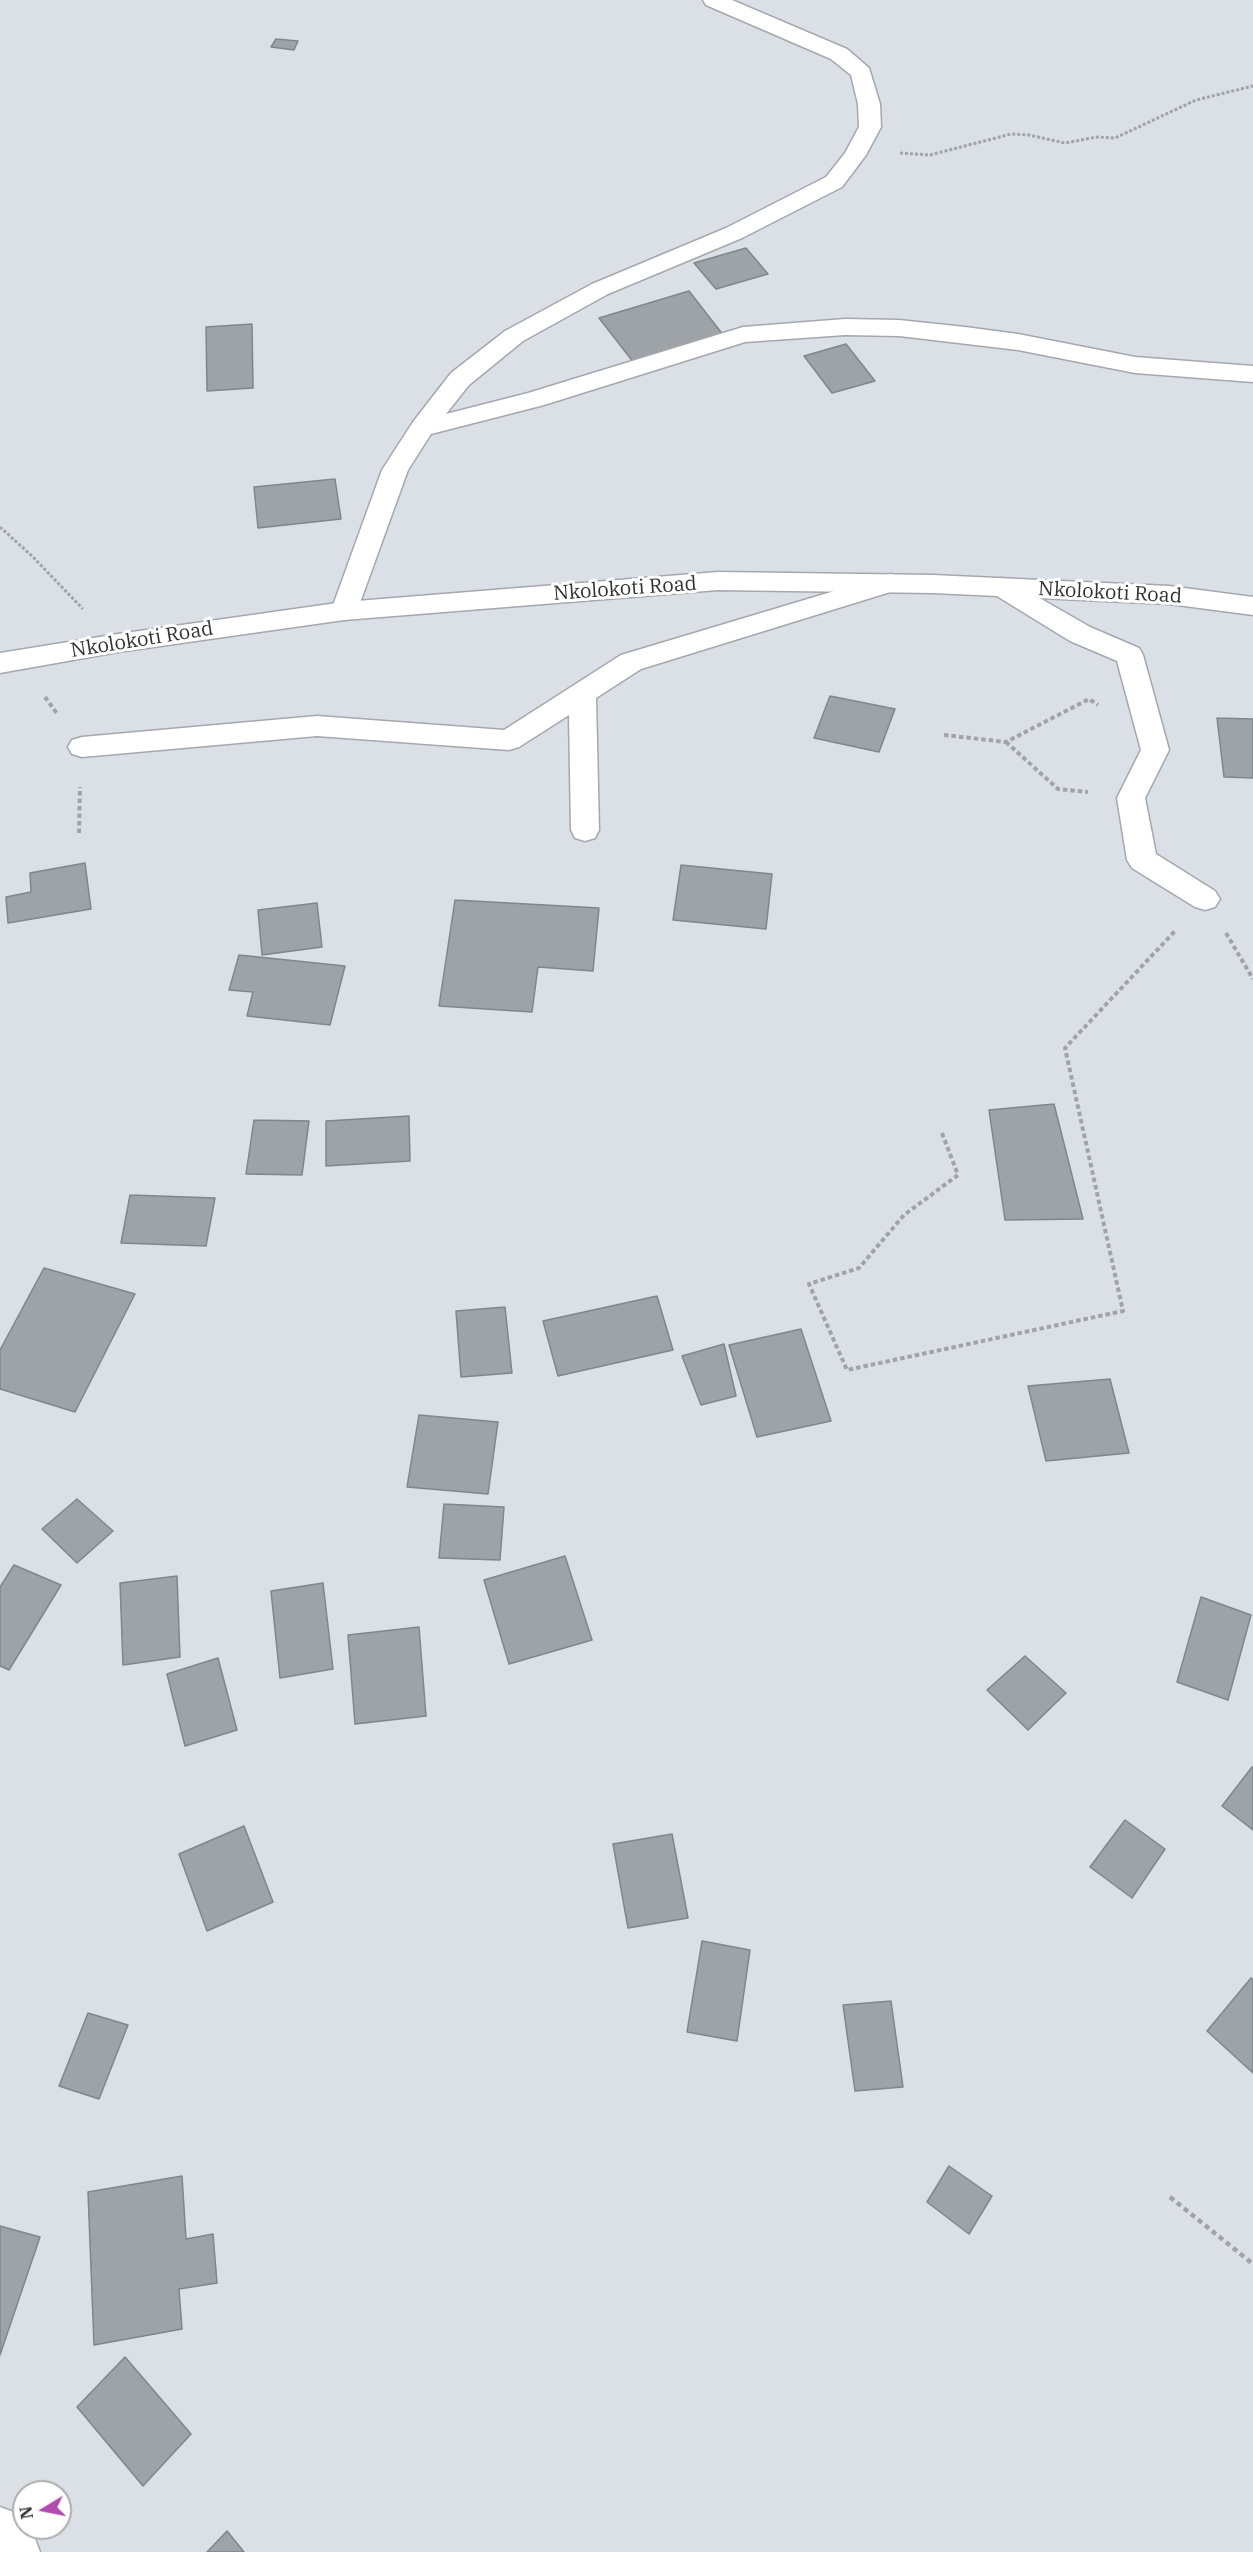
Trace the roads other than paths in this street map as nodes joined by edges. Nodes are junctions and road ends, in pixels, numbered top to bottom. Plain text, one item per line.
1 (714, 0) edge
2 (1253, 374) edge
3 (422, 428) junction
4 (891, 583) junction
5 (1001, 587) junction
6 (1253, 606) edge
7 (344, 611) junction
8 (0, 663) edge
9 (582, 694) junction
10 (81, 747) dead end
11 (585, 830) dead end
12 (1205, 899) road end
13 (0, 2529) edge
14 (18, 2552) edge

1 - 3 street
2 - 3 street
3 - 7 street
4 - 5 street, Nkolokoti Road
4 - 7 street, Nkolokoti Road
4 - 9 street
5 - 6 street, Nkolokoti Road
5 - 12 street
7 - 8 street, Nkolokoti Road
9 - 10 street
9 - 11 street
13 - 14 street

